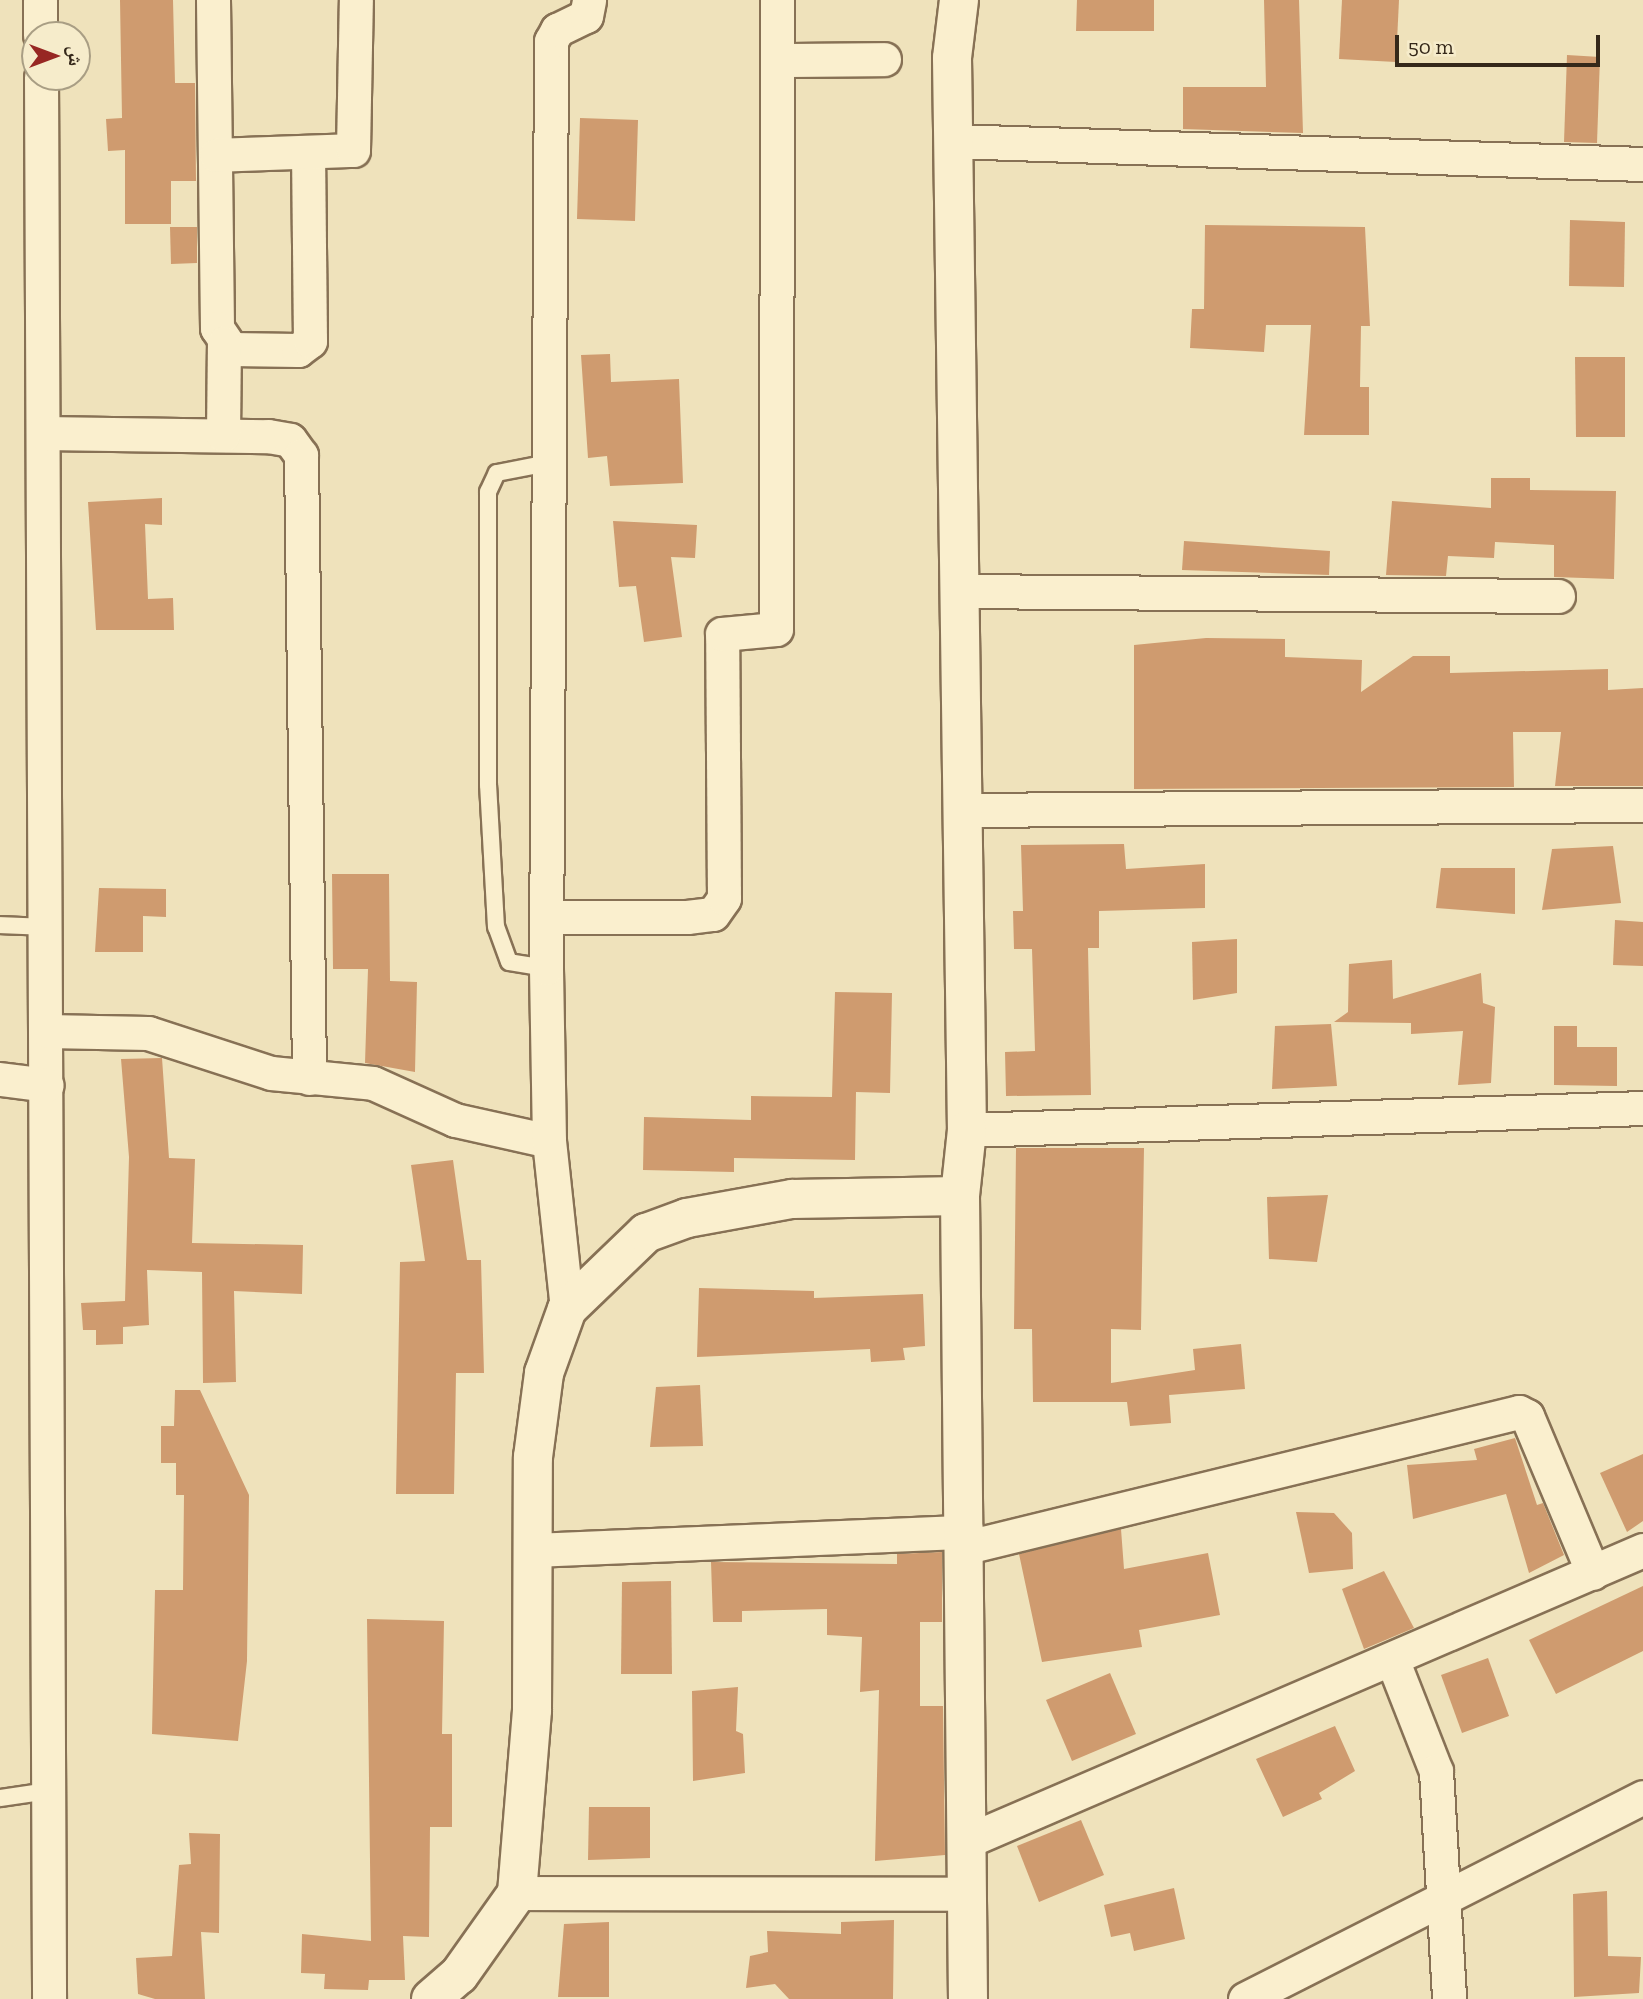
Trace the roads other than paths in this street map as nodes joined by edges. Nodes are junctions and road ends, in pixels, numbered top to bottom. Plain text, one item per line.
1 (40, 0) edge
2 (213, 0) edge
3 (356, 0) edge
4 (589, 0) edge
5 (777, 0) edge
6 (958, 0) edge
7 (40, 21) edge
8 (884, 59) dead end
9 (778, 60) junction
10 (41, 91) edge
11 (953, 141) junction
12 (308, 154) junction
13 (216, 155) junction
14 (1643, 164) edge
15 (224, 343) junction
16 (43, 433) junction
17 (223, 435) junction
18 (549, 463) junction
19 (959, 591) junction
20 (1558, 596) dead end
21 (1643, 806) edge
22 (961, 810) junction
23 (547, 917) junction
24 (0, 925) edge
25 (47, 927) junction
26 (546, 968) junction
27 (47, 1031) junction
28 (309, 1077) junction
29 (0, 1079) edge
30 (47, 1085) junction
31 (1643, 1108) edge
32 (967, 1130) junction
33 (549, 1141) junction
34 (960, 1196) junction
35 (567, 1309) junction
36 (967, 1539) junction
37 (532, 1550) junction
38 (1643, 1550) edge
39 (1592, 1573) junction
40 (1392, 1659) junction
41 (48, 1791) junction
42 (1643, 1797) edge
43 (0, 1798) edge
44 (967, 1841) junction
45 (517, 1893) junction
46 (967, 1894) junction
47 (1444, 1902) junction
48 (49, 1999) edge
49 (431, 1999) edge
50 (968, 1999) edge
51 (1245, 1999) edge
52 (1449, 1999) edge

1 - 7 street
2 - 13 street
3 - 12 street
4 - 18 street
5 - 9 street
6 - 11 street
8 - 9 street
9 - 23 street
10 - 16 street
11 - 14 street
11 - 19 street
12 - 13 street
12 - 15 street
13 - 15 street
15 - 17 street
16 - 17 street
16 - 25 street
17 - 28 street
18 - 23 street
18 - 26 lane
19 - 20 street
19 - 22 street
21 - 22 street
22 - 32 street
23 - 26 street
24 - 25 lane
25 - 27 street
26 - 33 street
27 - 28 street
27 - 30 street
28 - 33 street
29 - 30 street
30 - 41 street
31 - 32 street
32 - 34 street
33 - 35 street
34 - 35 street
34 - 36 street
35 - 37 street
36 - 37 street
36 - 39 street
36 - 44 street
37 - 45 street
38 - 39 street
39 - 40 street
40 - 44 street
40 - 47 street
41 - 43 lane
41 - 48 street
42 - 47 street
44 - 46 street
45 - 46 street
45 - 49 street
46 - 50 street
47 - 51 street
47 - 52 street

